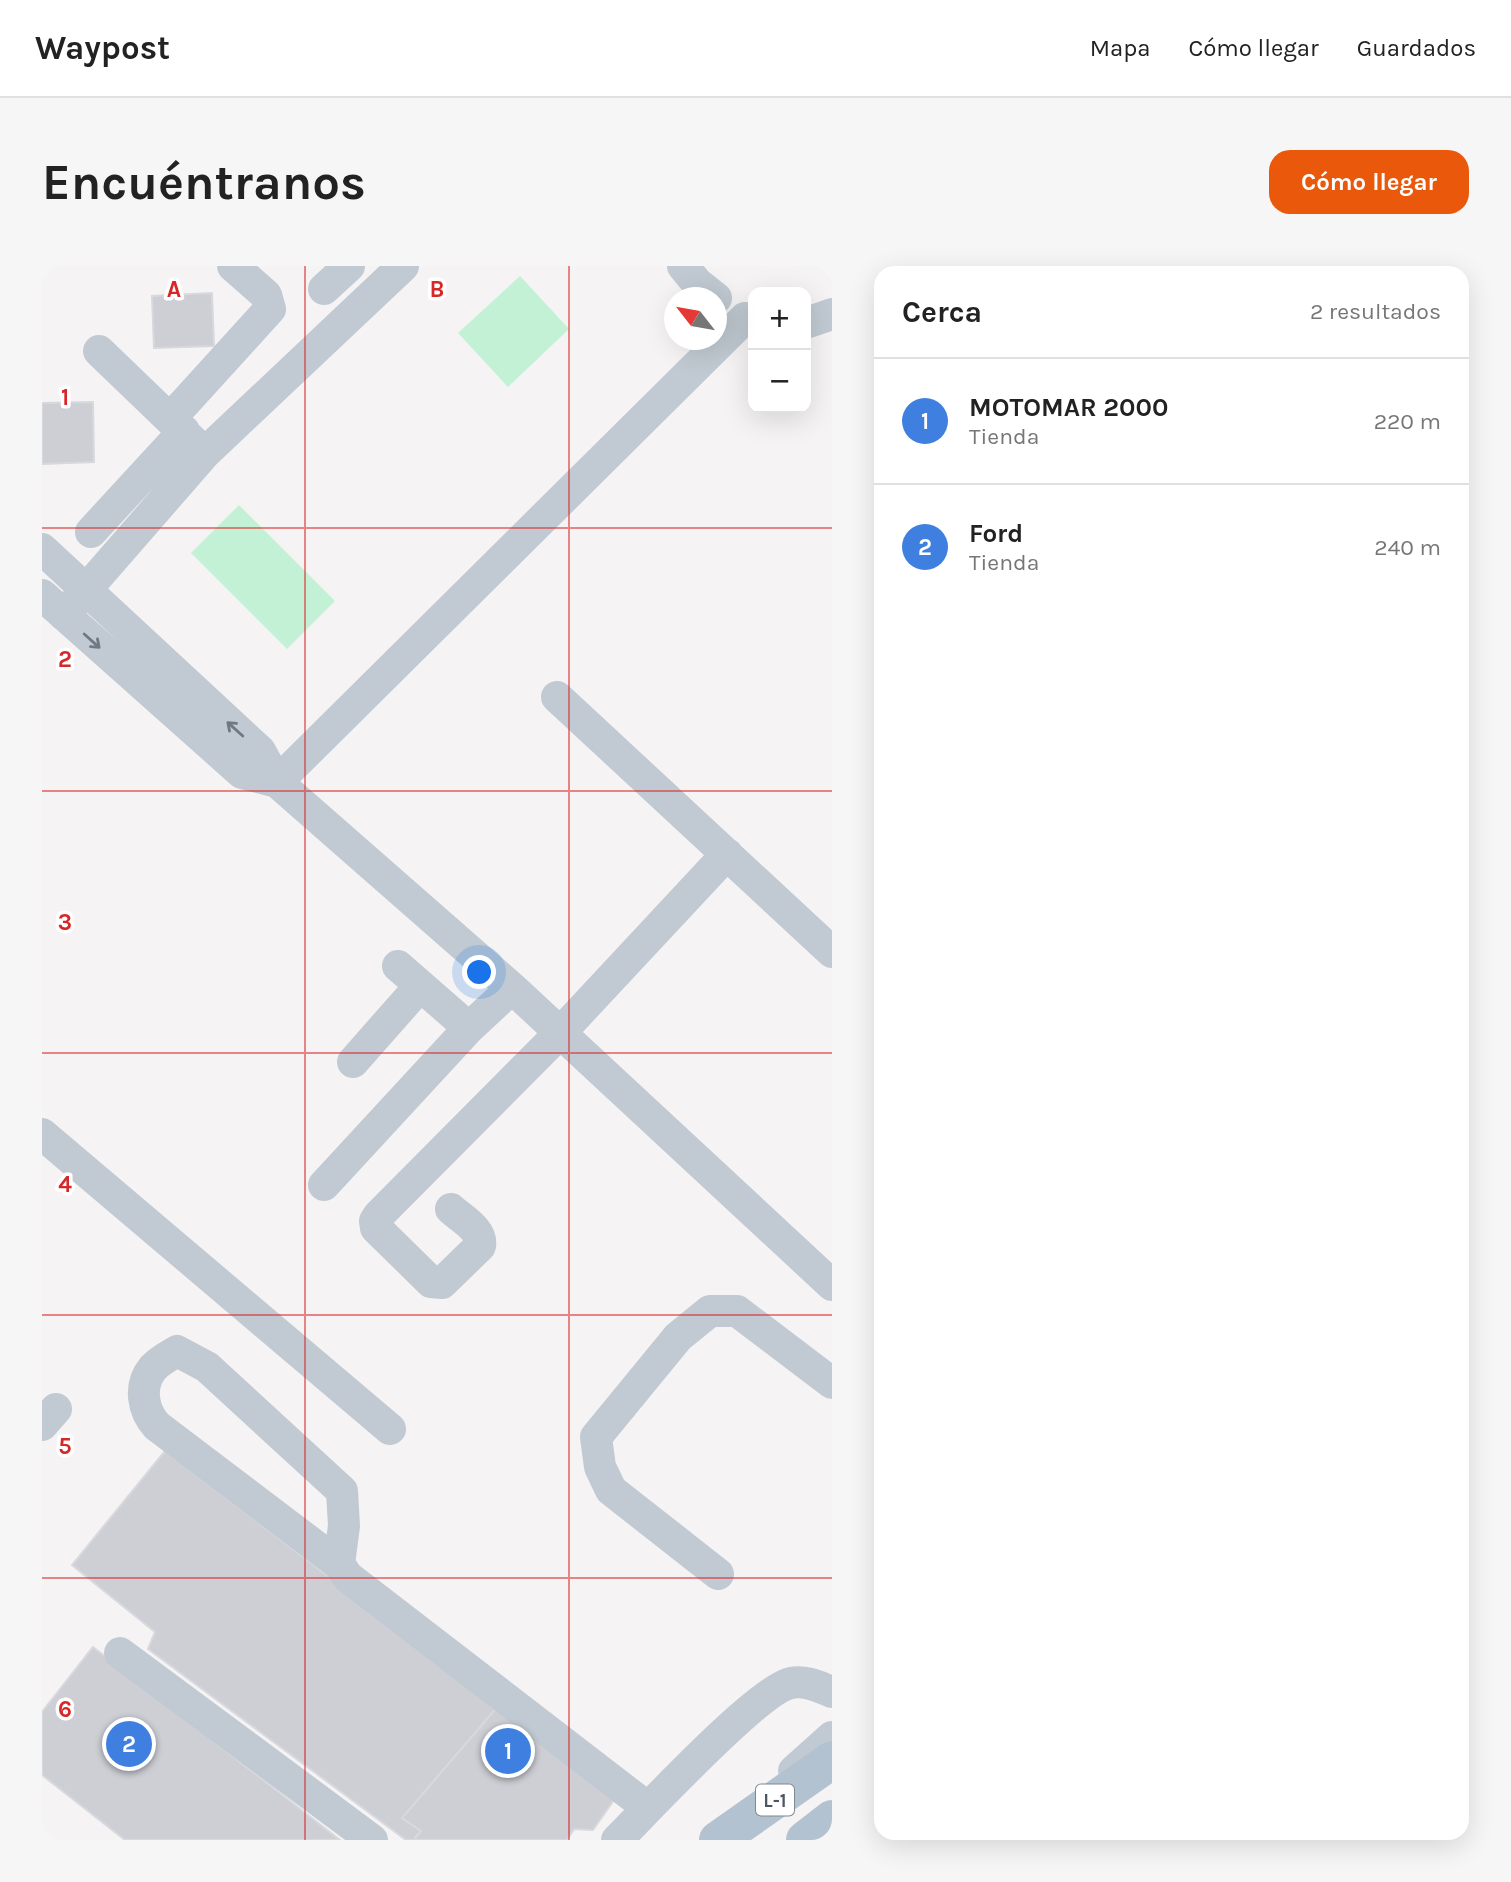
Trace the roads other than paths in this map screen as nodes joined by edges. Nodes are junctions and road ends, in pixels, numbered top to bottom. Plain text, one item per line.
1 (233, 266) edge
2 (349, 266) edge
3 (403, 266) edge
4 (683, 266) edge
5 (702, 287) edge
6 (324, 289) dead end
7 (727, 305) edge
8 (832, 314) edge
9 (748, 319) edge
10 (748, 321) edge
11 (811, 321) edge
12 (99, 351) dead end
13 (186, 434) junction
14 (91, 532) dead end
15 (42, 549) edge
16 (85, 592) junction
17 (51, 609) edge
18 (557, 697) dead end
19 (277, 782) junction
20 (727, 854) junction
21 (832, 952) edge
22 (512, 988) junction
23 (468, 1028) junction
24 (560, 1033) junction
25 (353, 1062) dead end
26 (42, 1134) edge
27 (324, 1185) dead end
28 (451, 1209) dead end
29 (832, 1285) edge
30 (832, 1383) edge
31 (390, 1429) dead end
32 (339, 1564) junction
33 (718, 1574) dead end
34 (120, 1653) dead end
35 (832, 1692) edge
36 (832, 1737) edge
37 (832, 1760) edge
38 (648, 1808) junction
39 (832, 1819) edge
40 (372, 1840) edge
41 (617, 1840) edge
42 (718, 1840) edge
43 (805, 1840) edge

1 - 13 street
2 - 6 street
3 - 13 street
4 - 5 street
7 - 9 street
8 - 11 street
10 - 19 street
12 - 13 street
13 - 14 street
13 - 16 street
15 - 16 street
16 - 17 street
19 -> 16 street
17 -> 19 street
18 - 20 street
19 - 22 street
20 - 21 street
20 - 24 street
22 - 23 street
22 - 24 street
23 - 25 street
23 - 27 street
24 - 28 street
24 - 29 street
26 - 31 street
30 - 33 street
32 - 32 street
32 - 38 street
34 - 40 street
35 - 38 street
36 - 42 street
37 - 42 main road, L-1
38 - 41 street
39 - 43 main road, L-1

